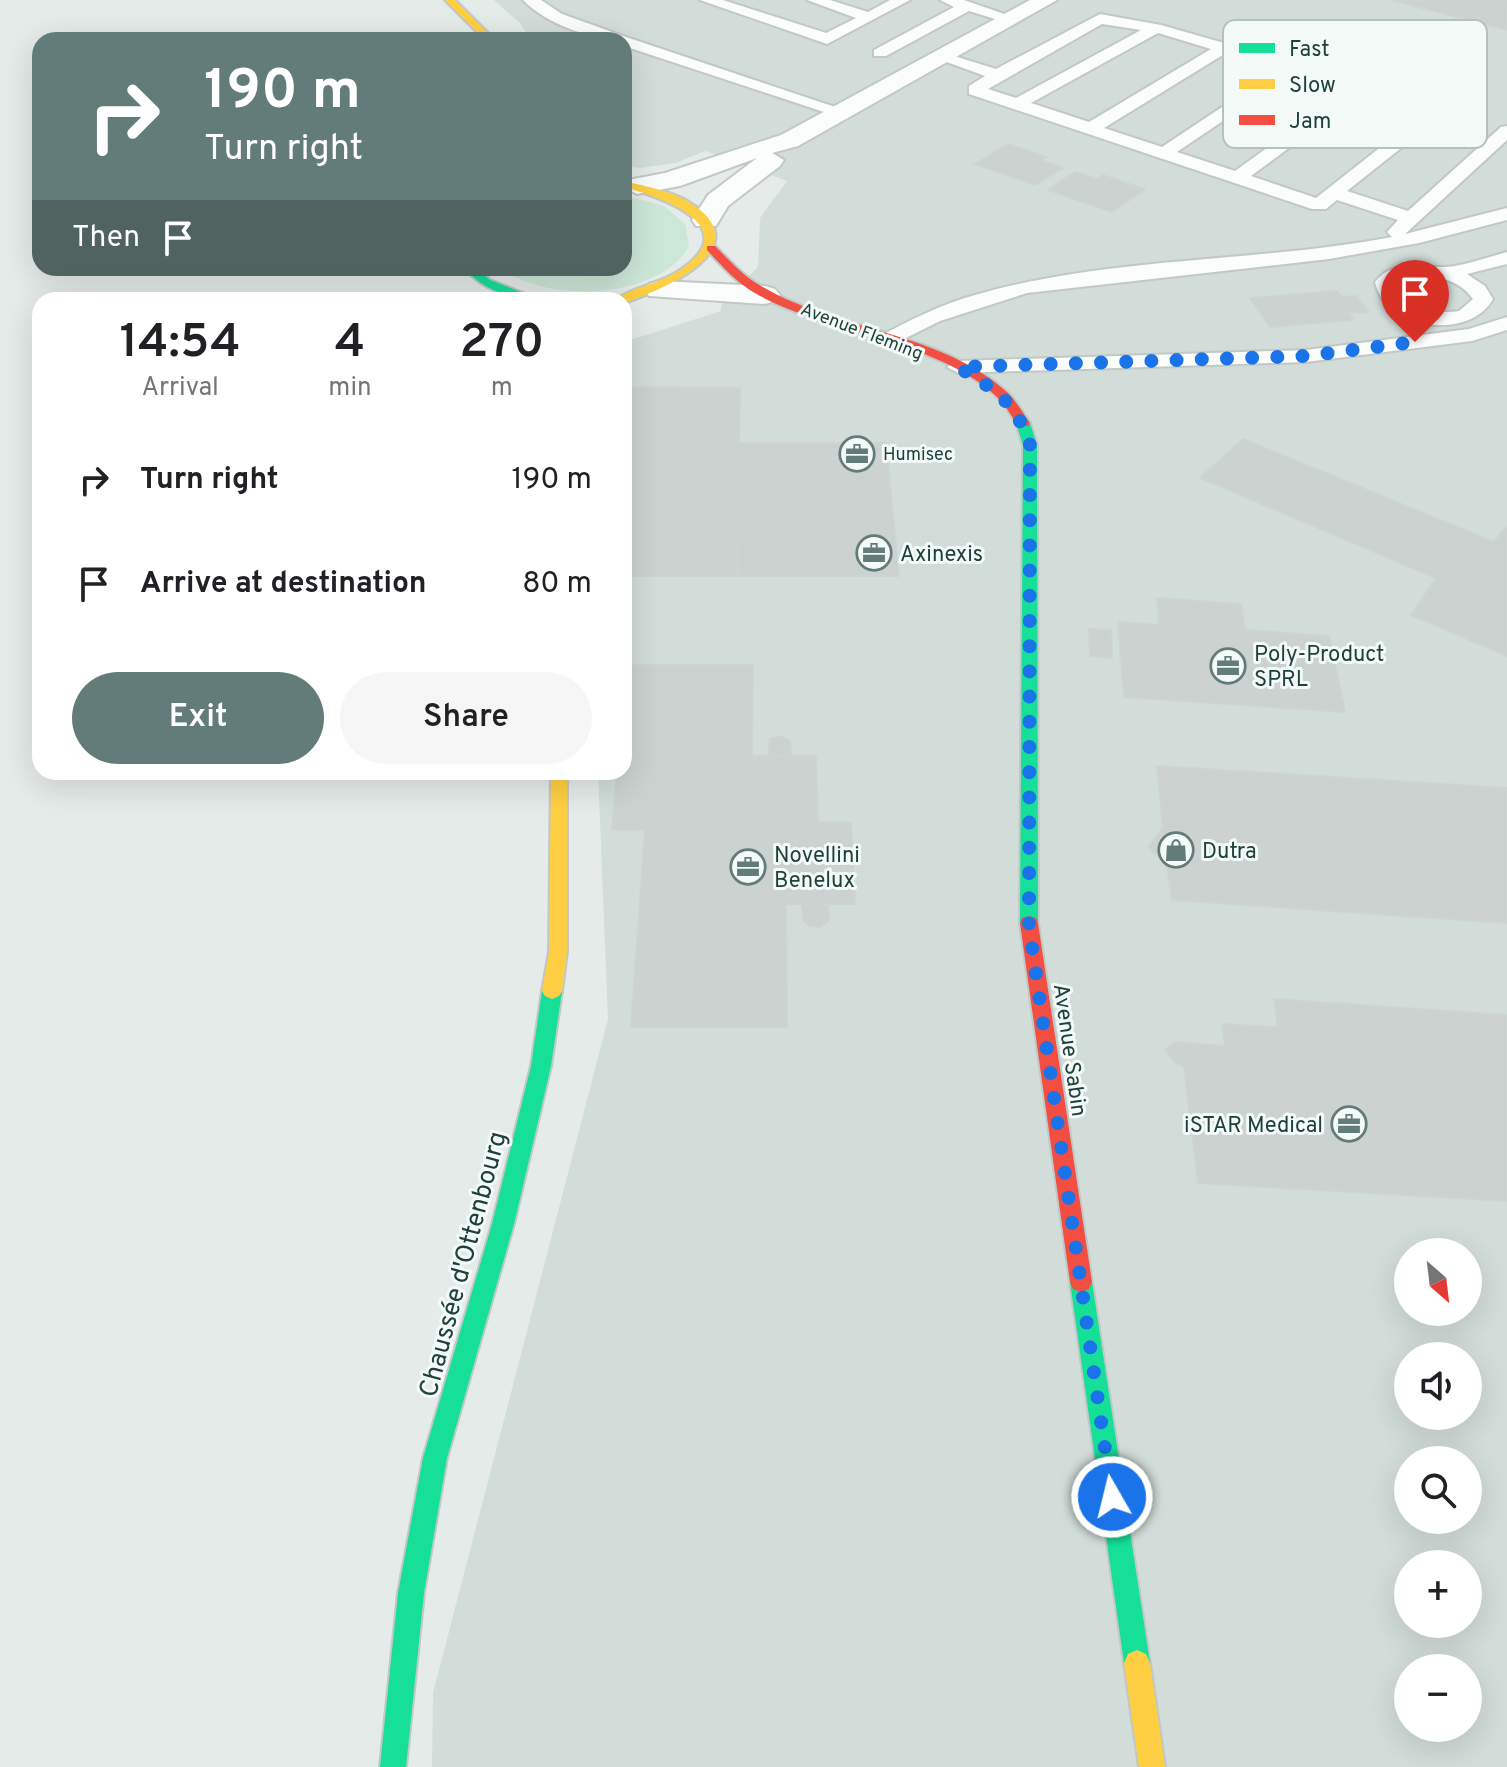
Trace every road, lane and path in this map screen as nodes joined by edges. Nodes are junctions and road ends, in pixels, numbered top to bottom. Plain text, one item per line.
1 (450, 0) edge
2 (531, 0) edge
3 (708, 0) edge
4 (815, 0) edge
5 (902, 0) edge
6 (948, 0) edge
7 (1046, 0) edge
8 (967, 6) junction
9 (868, 17) junction
10 (1011, 19) junction
11 (1156, 28) junction
12 (482, 32) edge
13 (598, 32) edge
14 (632, 44) edge
15 (1223, 46) edge
16 (1223, 48) edge
17 (880, 53) dead end
18 (941, 57) junction
19 (998, 75) junction
20 (1016, 105) junction
21 (842, 112) junction
22 (1223, 113) edge
23 (1090, 129) junction
24 (1507, 131) edge
25 (789, 141) junction
26 (1278, 148) edge
27 (1390, 148) edge
28 (1164, 153) junction
29 (1238, 177) junction
30 (632, 185) edge
31 (632, 185) edge
32 (1334, 193) junction
33 (1507, 214) edge
34 (1409, 218) junction
35 (706, 220) junction
36 (1387, 242) junction
37 (1367, 247) junction
38 (711, 248) junction
39 (1507, 258) edge
40 (1401, 272) junction
41 (1445, 273) junction
42 (479, 276) edge
43 (1507, 287) edge
44 (659, 290) junction
45 (503, 292) edge
46 (765, 295) junction
47 (632, 297) edge
48 (1483, 299) junction
49 (1507, 323) edge
50 (1467, 326) junction
51 (887, 340) junction
52 (1505, 346) dead end
53 (958, 367) junction
54 (559, 780) edge
55 (393, 1767) edge
56 (1152, 1767) edge

1 - 12 street
2 - 13 lane
3 - 9 lane
4 - 9 lane
5 - 9 lane
6 - 8 lane
7 - 10 street
8 - 10 lane
8 - 17 lane
10 - 18 street
11 - 15 lane
11 - 19 lane
11 - 20 lane
14 - 21 lane
16 - 23 lane
18 - 19 lane
18 - 21 street
19 - 20 lane
20 - 23 lane
21 - 25 street
22 - 28 lane
23 - 28 lane
24 - 34 lane
25 - 30 street
25 - 35 street
26 - 29 lane
27 - 32 lane
28 - 29 lane
29 - 32 lane
31 - 35 street
32 - 34 lane
33 - 36 lane
34 - 36 lane
35 - 38 street
36 - 37 lane
37 - 40 lane
37 - 51 lane
38 - 44 street
38 - 46 street, Avenue Fleming
39 - 41 lane
40 - 41 lane
40 - 50 lane
41 - 48 lane
42 - 45 street
43 - 48 lane
44 - 46 street
44 - 47 street
46 - 51 street, Avenue Fleming
48 - 50 lane
49 - 50 lane
50 - 52 lane
50 - 53 lane
51 - 53 street, Avenue Fleming
53 - 56 street, Avenue Sabin
54 - 55 street, Chaussée d'Ottenbourg

